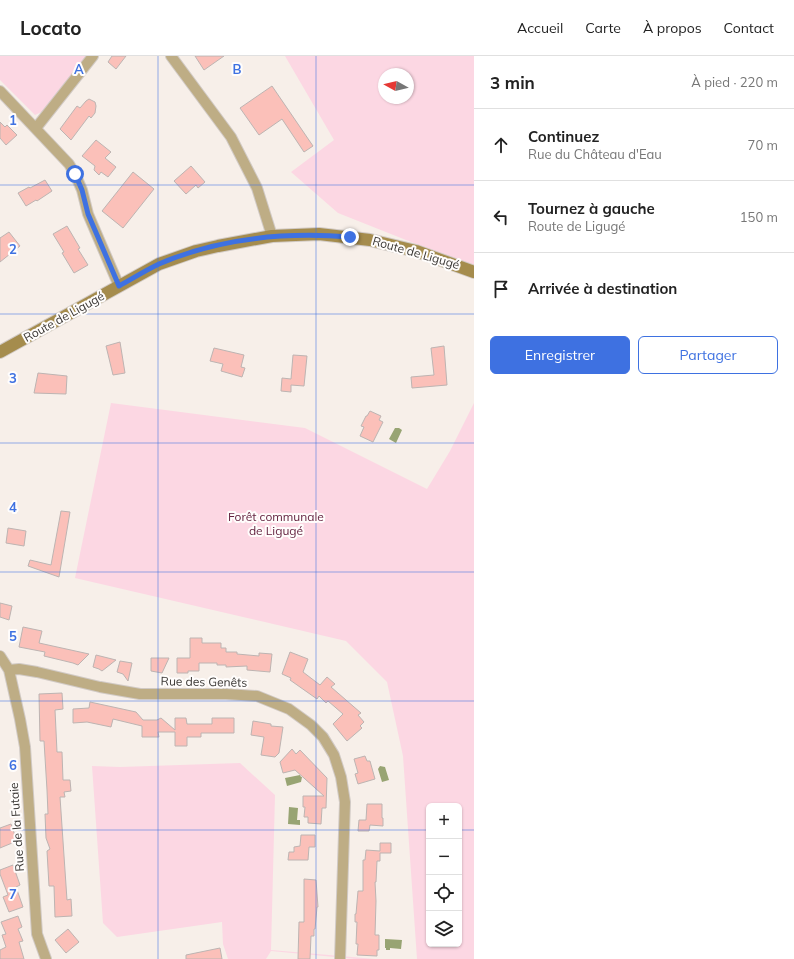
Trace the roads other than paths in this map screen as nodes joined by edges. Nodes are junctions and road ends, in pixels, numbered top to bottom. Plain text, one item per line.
1 (93, 56) edge
2 (171, 56) edge
3 (0, 91) edge
4 (36, 128) junction
5 (272, 236) junction
6 (474, 272) edge
7 (119, 286) junction
8 (0, 352) edge
9 (0, 656) edge
10 (9, 670) junction
11 (46, 959) edge
12 (340, 959) edge

1 - 4 street
2 - 5 street
3 - 4 street
4 - 7 street
5 - 6 street, Route de Ligugé
5 - 7 street, Route de Ligugé
7 - 8 street, Route de Ligugé
9 - 10 street
10 - 11 street, Rue de la Futaie
10 - 12 street, Rue des Genêts

